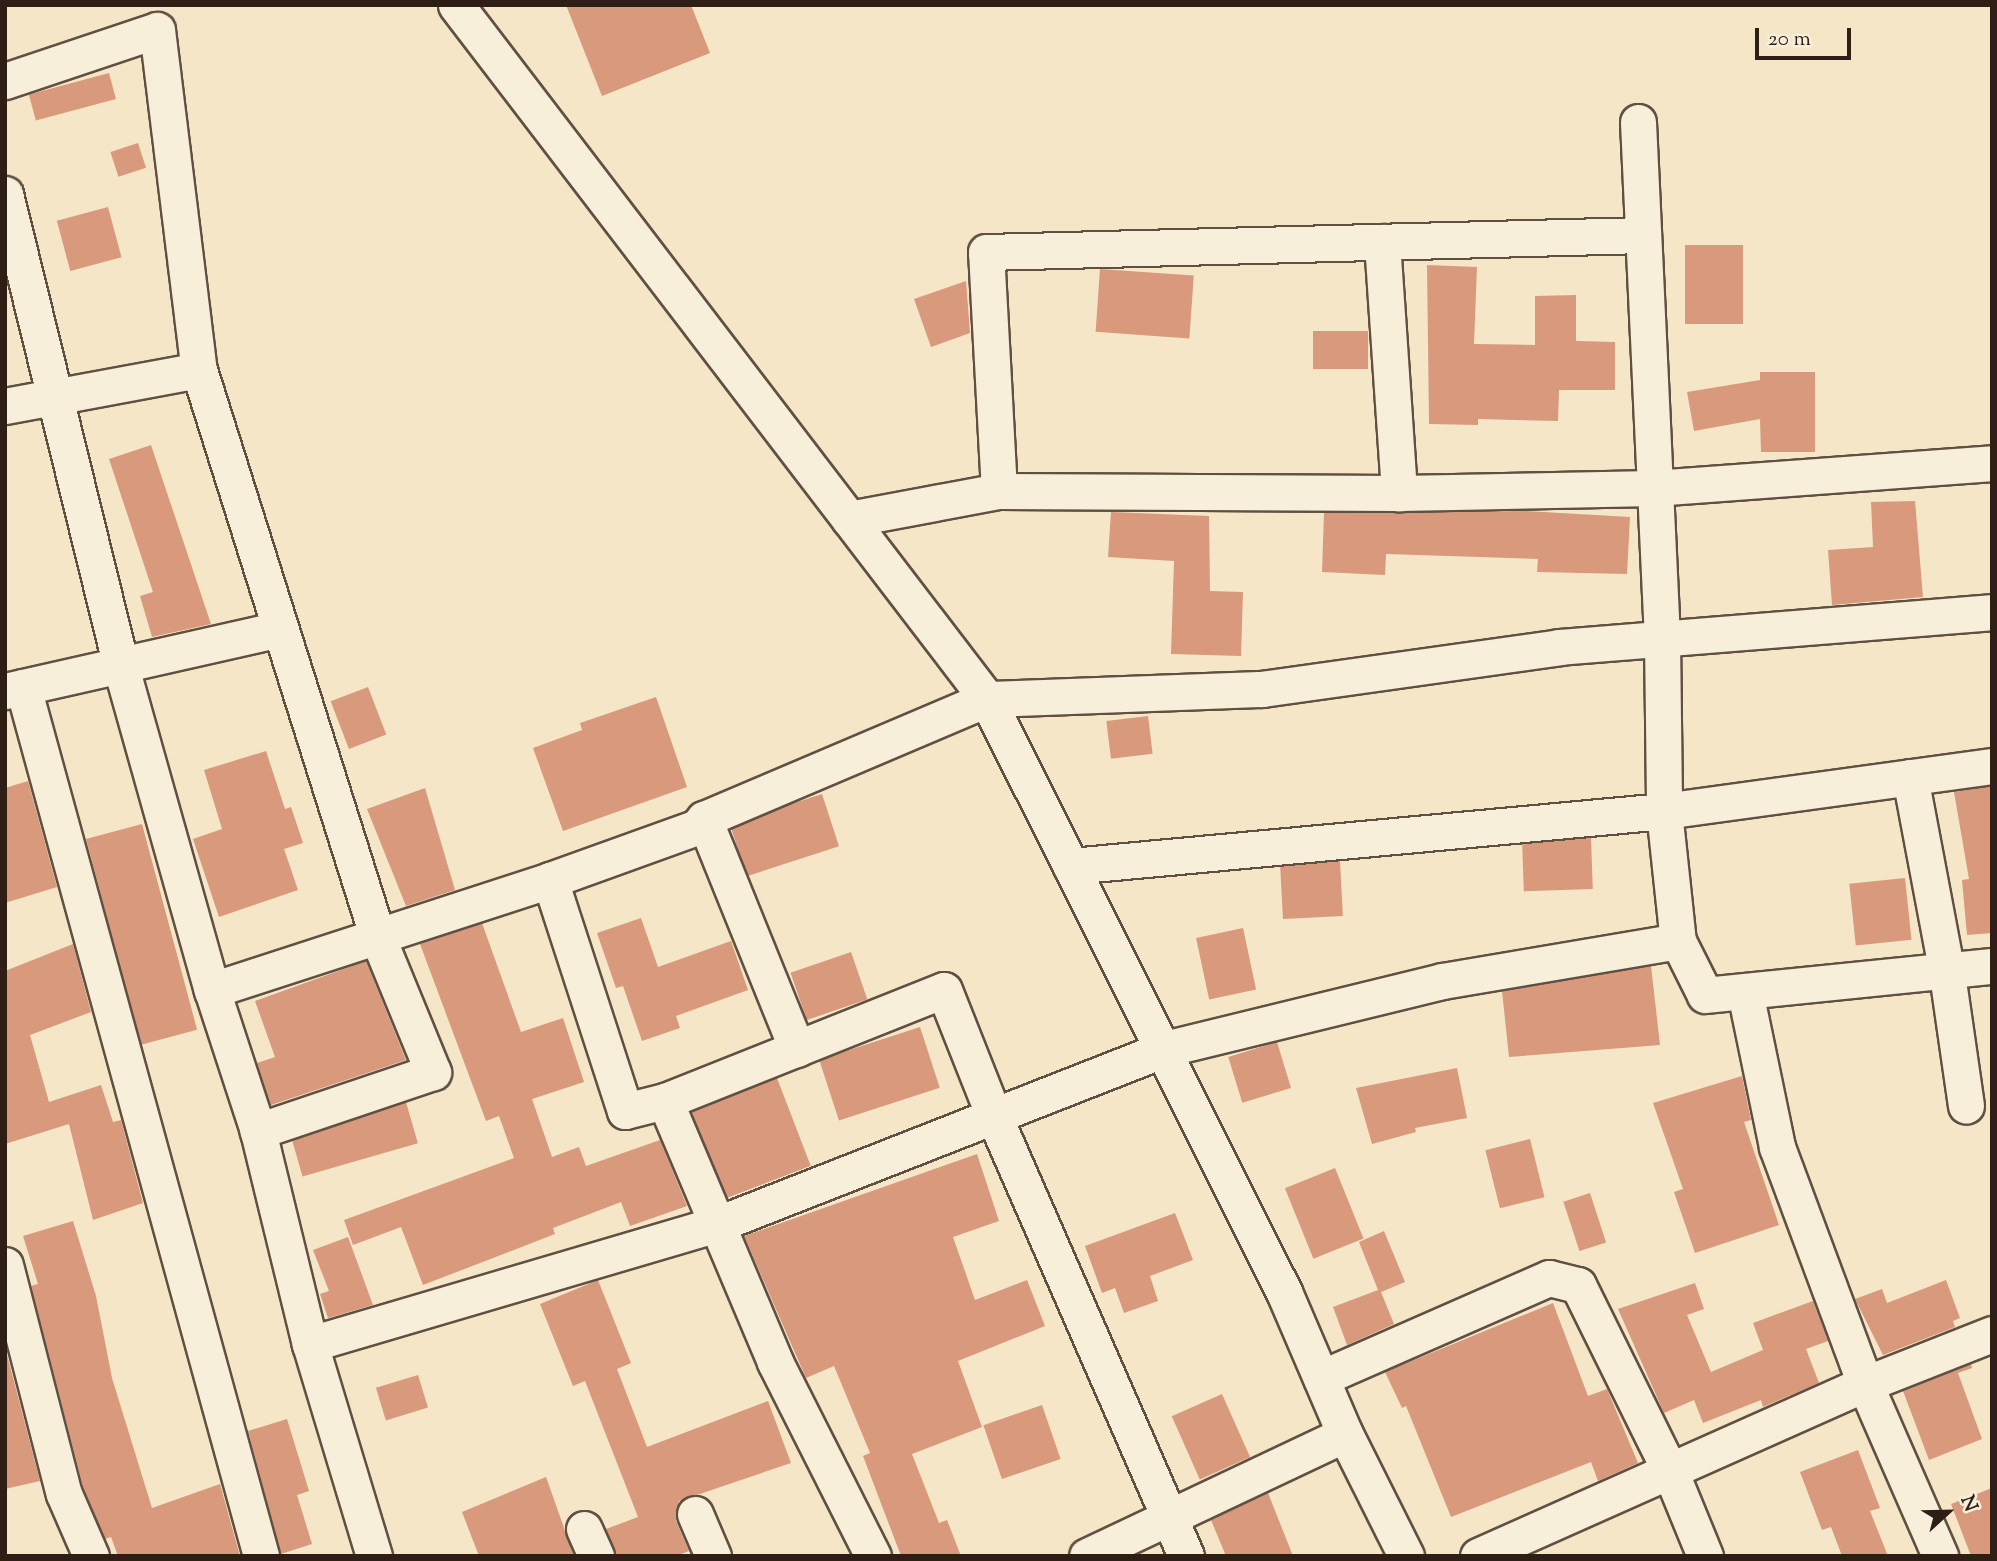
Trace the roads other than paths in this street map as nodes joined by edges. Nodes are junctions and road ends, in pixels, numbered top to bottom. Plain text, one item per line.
1 (456, 5) edge
2 (5, 81) edge
3 (1638, 121) dead end
4 (5, 194) edge
5 (1643, 235) junction
6 (1382, 242) junction
7 (199, 370) junction
8 (51, 394) junction
9 (5, 406) edge
10 (1992, 463) edge
11 (1654, 488) junction
12 (999, 491) junction
13 (1399, 493) junction
14 (849, 519) junction
15 (1992, 612) edge
16 (280, 629) junction
17 (1662, 638) junction
18 (121, 667) junction
19 (14, 689) edge
20 (987, 699) junction
21 (1992, 766) edge
22 (1910, 777) junction
23 (1664, 811) junction
24 (704, 819) junction
25 (1071, 866) junction
26 (550, 880) junction
27 (378, 938) junction
28 (1678, 941) junction
29 (1992, 966) edge
30 (1946, 967) junction
31 (212, 990) junction
32 (1745, 992) junction
33 (797, 1049) junction
34 (1164, 1049) junction
35 (665, 1101) junction
36 (1966, 1106) dead end
37 (993, 1114) junction
38 (258, 1131) junction
39 (718, 1224) junction
40 (5, 1265) edge
41 (1992, 1334) edge
42 (310, 1344) junction
43 (1321, 1378) junction
44 (1865, 1384) junction
45 (1345, 1434) junction
46 (1671, 1473) junction
47 (695, 1514) dead end
48 (1169, 1517) junction
49 (91, 1556) edge
50 (261, 1556) edge
51 (374, 1556) edge
52 (713, 1556) edge
53 (873, 1556) edge
54 (1087, 1556) edge
55 (1186, 1556) edge
56 (1406, 1556) edge
57 (1478, 1556) edge
58 (1704, 1556) edge
59 (1940, 1556) edge

1 - 14 street
2 - 7 street
3 - 5 street
4 - 8 street
5 - 6 street
5 - 11 street
6 - 12 street
6 - 13 street
7 - 8 street
7 - 16 street
8 - 9 street
8 - 18 street
10 - 11 street
11 - 13 street
11 - 17 street
12 - 13 street
12 - 14 street
14 - 20 street
15 - 17 street
16 - 18 street
16 - 27 street
17 - 20 street
17 - 23 street
18 - 19 street
18 - 31 street
19 - 50 street
20 - 24 street
20 - 25 street
21 - 22 street
22 - 23 street
22 - 30 street
23 - 25 street
23 - 28 street
24 - 26 street
24 - 33 street
25 - 34 street
26 - 27 street
26 - 35 street
27 - 31 street
27 - 38 street
28 - 32 street
28 - 34 street
29 - 30 street
30 - 32 street
30 - 36 street
31 - 38 street
32 - 44 street
33 - 35 street
33 - 37 street
34 - 37 street
34 - 43 street
35 - 39 street
37 - 39 street
37 - 48 street
38 - 42 street
39 - 42 street
39 - 53 street
40 - 49 street
41 - 44 street
42 - 51 street
43 - 45 street
43 - 46 street
44 - 46 street
44 - 59 street
45 - 48 street
45 - 56 street
46 - 57 street
46 - 58 street
47 - 52 street
48 - 54 street
48 - 55 street

